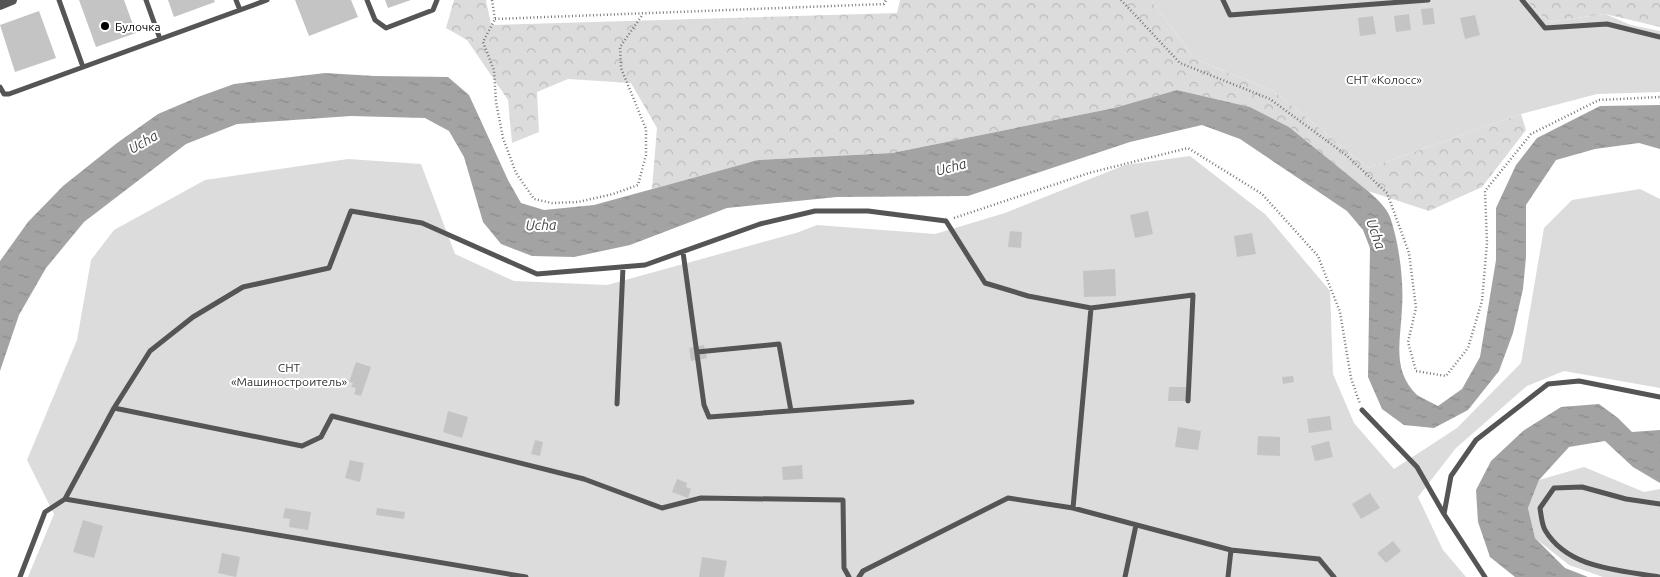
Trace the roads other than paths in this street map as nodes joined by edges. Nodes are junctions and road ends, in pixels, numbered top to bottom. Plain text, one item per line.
1 (12, 0) edge
2 (59, 0) edge
3 (146, 0) edge
4 (236, 0) edge
5 (267, 0) edge
6 (367, 0) edge
7 (437, 0) edge
8 (1223, 0) edge
9 (1428, 0) edge
10 (1522, 0) edge
11 (1365, 2) edge
12 (0, 4) edge
13 (240, 10) junction
14 (1660, 37) edge
15 (160, 39) junction
16 (83, 67) junction
17 (0, 87) edge
18 (683, 252) junction
19 (623, 267) junction
20 (1091, 308) junction
21 (697, 352) junction
22 (1660, 397) edge
23 (1188, 400) dead end
24 (912, 402) dead end
25 (618, 404) dead end
26 (114, 408) junction
27 (1362, 410) road end
28 (791, 411) junction
29 (65, 499) junction
30 (1660, 504) edge
31 (1073, 508) junction
32 (1444, 514) junction
33 (1136, 525) junction
34 (1231, 550) junction
35 (20, 577) edge
36 (526, 577) edge
37 (849, 577) edge
38 (859, 577) edge
39 (1125, 577) edge
40 (1228, 577) edge
41 (1334, 577) edge
42 (1485, 577) edge
43 (1659, 577) edge

1 - 12 street
2 - 16 lane
3 - 15 lane
4 - 13 lane
5 - 13 lane
6 - 7 lane
8 - 11 lane
9 - 11 lane
10 - 14 lane
13 - 15 lane
15 - 16 lane
16 - 17 lane
18 - 19 lane
18 - 20 lane
18 - 21 lane
19 - 25 lane
19 - 26 lane
20 - 23 lane
20 - 31 lane
21 - 28 lane
21 - 28 lane
22 - 32 lane
24 - 28 lane
26 - 29 lane
26 - 37 lane
27 - 32 lane
29 - 35 lane
29 - 36 lane
30 - 43 lane
31 - 33 lane
31 - 38 lane
32 - 42 lane
33 - 34 lane
33 - 39 lane
34 - 40 lane
34 - 41 lane

